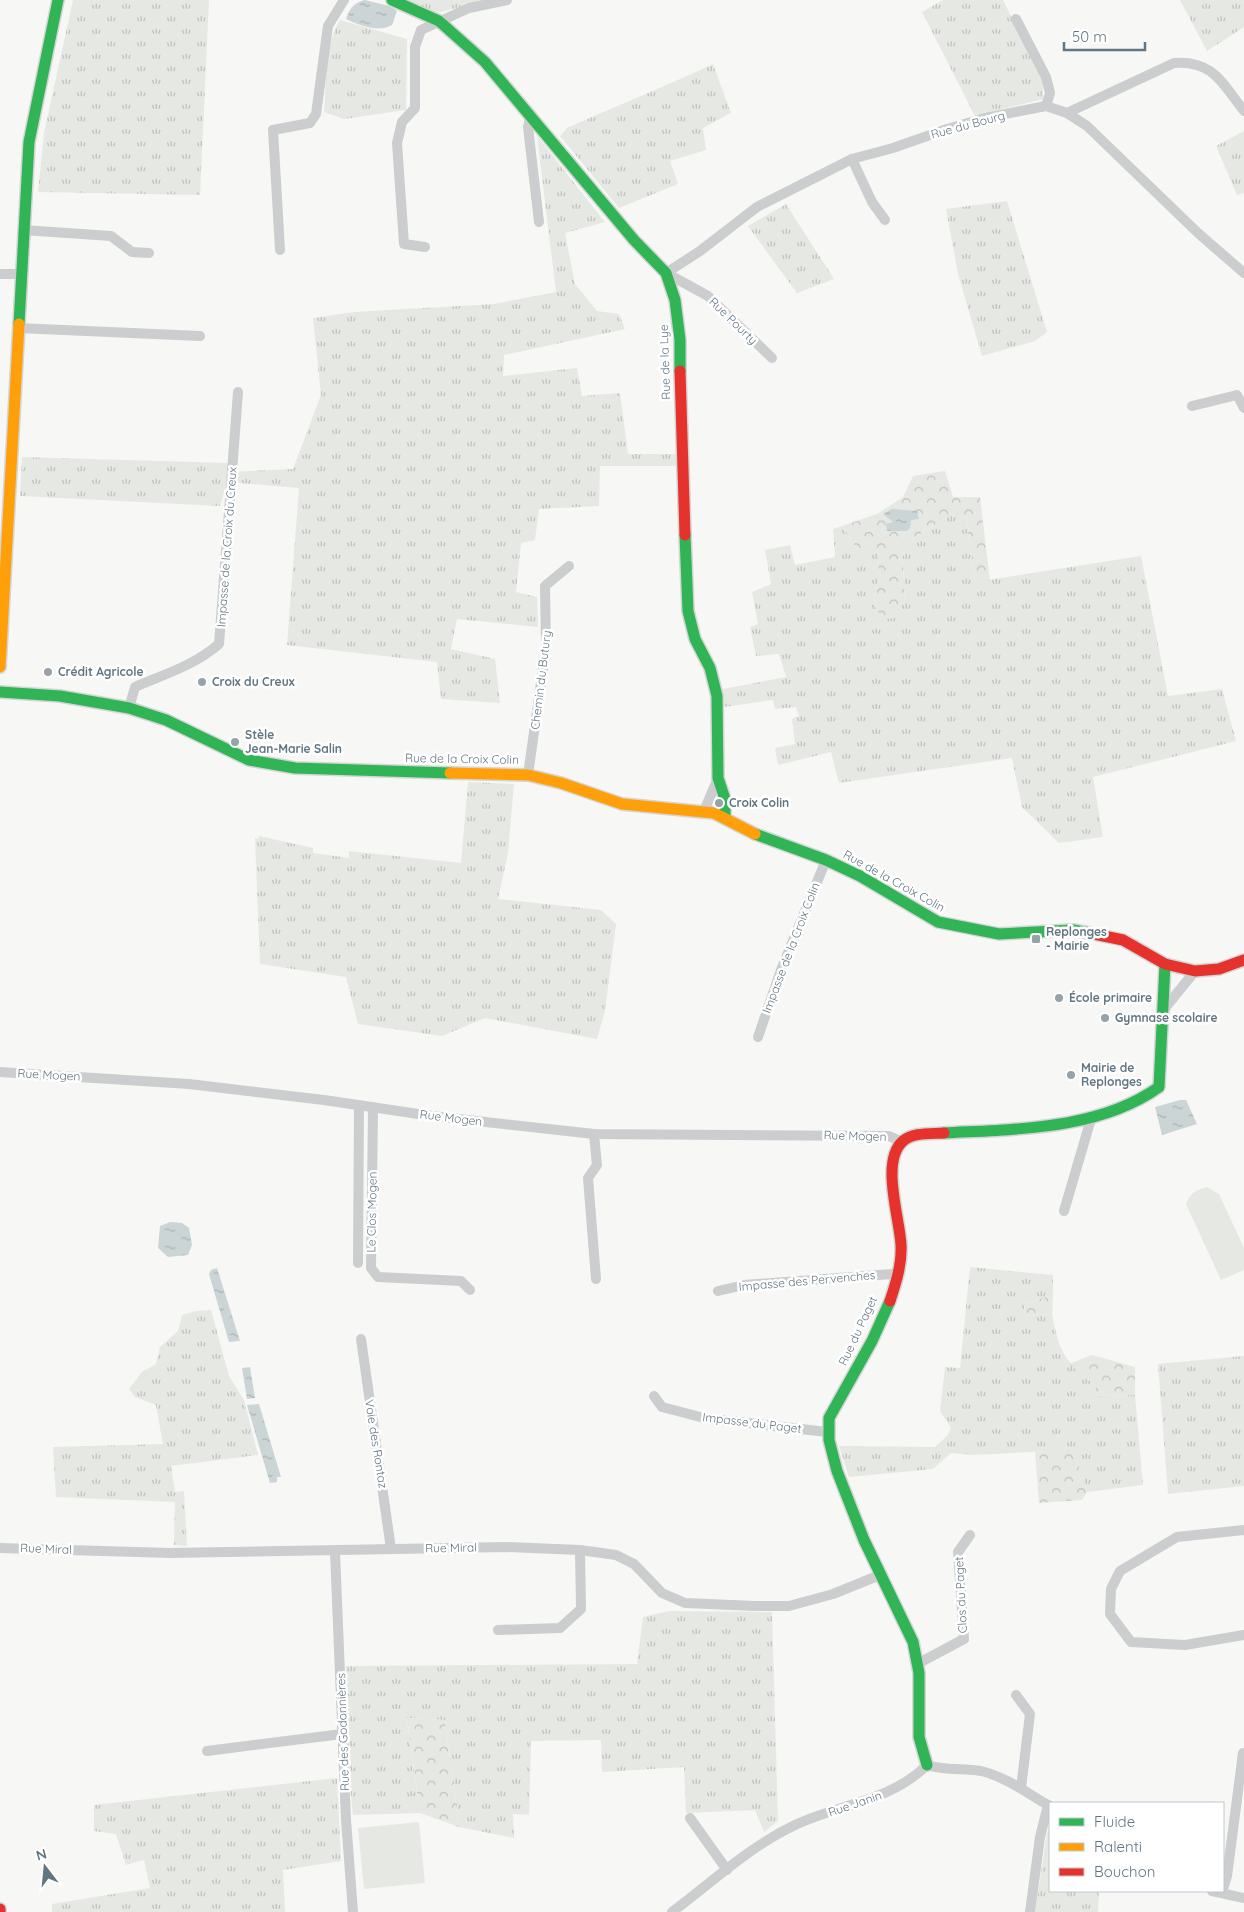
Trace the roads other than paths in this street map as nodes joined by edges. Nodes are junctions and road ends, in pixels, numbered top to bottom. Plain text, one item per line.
1 (58, 0) edge
2 (344, 0) edge
3 (392, 0) edge
4 (507, 0) edge
5 (1016, 19) dead end
6 (439, 21) junction
7 (1046, 106) junction
8 (1244, 111) edge
9 (1067, 113) junction
10 (530, 118) junction
11 (852, 159) junction
12 (885, 220) dead end
13 (539, 222) dead end
14 (23, 230) junction
15 (425, 247) dead end
16 (280, 250) dead end
17 (149, 253) dead end
18 (1244, 272) edge
19 (666, 273) junction
20 (0, 274) edge
21 (20, 274) junction
22 (18, 328) junction
23 (200, 336) dead end
24 (772, 358) dead end
25 (238, 392) dead end
26 (1192, 406) dead end
27 (1244, 408) edge
28 (569, 566) dead end
29 (0, 667) edge
30 (0, 692) edge
31 (129, 708) junction
32 (528, 775) junction
33 (718, 778) junction
34 (704, 811) junction
35 (725, 817) junction
36 (826, 860) junction
37 (1244, 960) edge
38 (1165, 964) junction
39 (1195, 971) junction
40 (1164, 1008) junction
41 (758, 1037) dead end
42 (0, 1072) edge
43 (360, 1106) junction
44 (373, 1109) junction
45 (1091, 1119) junction
46 (594, 1134) junction
47 (902, 1142) junction
48 (1064, 1211) dead end
49 (358, 1263) dead end
50 (896, 1276) junction
51 (596, 1279) dead end
52 (470, 1290) dead end
53 (718, 1291) dead end
54 (361, 1339) dead end
55 (654, 1396) dead end
56 (827, 1432) junction
57 (1244, 1530) edge
58 (970, 1535) dead end
59 (0, 1548) edge
60 (391, 1549) junction
61 (580, 1550) junction
62 (335, 1552) junction
63 (880, 1575) junction
64 (498, 1630) dead end
65 (1244, 1635) edge
66 (919, 1663) junction
67 (1016, 1695) dead end
68 (342, 1734) junction
69 (207, 1750) dead end
70 (1243, 1753) edge
71 (927, 1765) junction
72 (1021, 1788) junction
73 (1049, 1806) edge
74 (690, 1818) dead end
75 (727, 1870) junction
76 (1224, 1882) edge
77 (1223, 1892) edge
78 (1244, 1898) edge
79 (353, 1912) edge
80 (672, 1912) edge
81 (1030, 1912) edge

1 - 14 street
2 - 16 street
3 - 6 street, Rue de la Lye
4 - 6 street
5 - 7 street
6 - 10 street, Rue de la Lye
6 - 15 street
7 - 9 street, Rue du Bourg
7 - 11 street, Rue du Bourg
8 - 9 street
9 - 18 street, Rue du Bourg
10 - 13 street
10 - 19 street, Rue de la Lye
11 - 12 street
11 - 19 street, Rue du Bourg
14 - 17 street
14 - 21 street
19 - 24 street, Rue Pourty
19 - 33 street, Rue de la Lye
20 - 21 street
21 - 22 street
22 - 23 street
22 - 29 street
25 - 31 street, Impasse de la Croix du Creux
26 - 27 street
28 - 32 street, Chemin du Butury
30 - 31 street, Rue de la Croix Colin
31 - 32 street, Rue de la Croix Colin
32 - 34 street, Rue de la Croix Colin
33 - 34 street, Rue de la Lye
33 - 35 street, Rue de la Lye
34 - 35 street, Rue de la Croix Colin
35 - 36 street, Rue de la Croix Colin
36 - 38 street, Rue de la Croix Colin
36 - 41 street, Impasse de la Croix Colin
37 - 39 street, Rue de la Croix Colin
38 - 39 street, Rue de la Croix Colin
38 - 40 street
39 - 40 street
40 - 45 street
42 - 43 street, Rue Mogen
43 - 44 street, Rue Mogen
43 - 49 street
44 - 46 street, Rue Mogen
44 - 52 street, Le Clos Mogen
45 - 47 street
45 - 48 street
46 - 47 street, Rue Mogen
46 - 51 street
47 - 50 street, Rue du Paget
50 - 53 street, Impasse des Pervenches
50 - 56 street, Rue du Paget
54 - 60 street, Voie des Rontaz
55 - 56 street, Impasse du Paget
56 - 63 street, Rue du Paget
57 - 65 street
58 - 66 street, Clos du Paget
59 - 62 street, Rue Miral
60 - 61 street, Rue Miral
60 - 62 street, Rue Miral
61 - 63 street, Rue Miral
61 - 64 street
62 - 68 street, Rue des Godonnières
63 - 66 street, Rue du Paget
66 - 71 street, Rue du Paget
67 - 72 street
68 - 69 street
68 - 79 street, Rue des Godonnières
70 - 76 street
71 - 72 street
71 - 75 street, Rue Janin
72 - 73 street
73 - 81 street
74 - 75 street
75 - 80 street, Rue Janin
77 - 78 street

